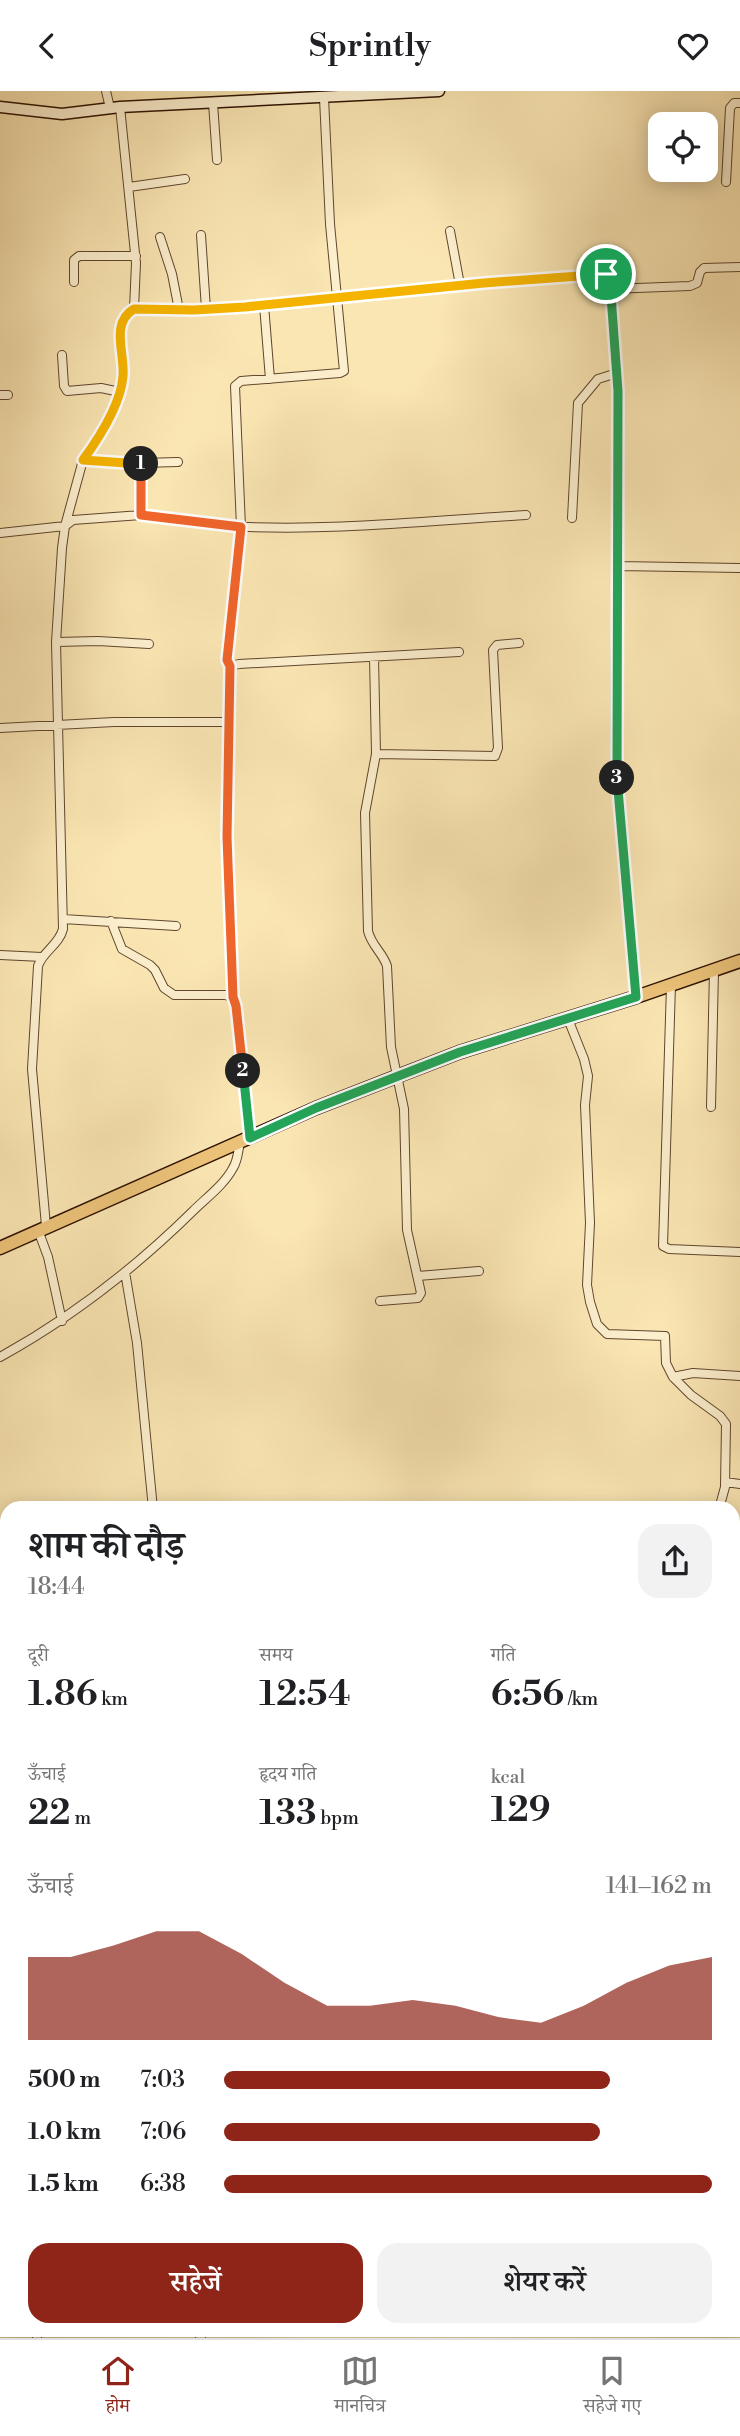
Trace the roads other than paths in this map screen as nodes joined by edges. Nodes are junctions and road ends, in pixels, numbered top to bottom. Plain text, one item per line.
1 (106, 91) edge
2 (439, 91) edge
3 (355, 94) edge
4 (262, 96) edge
5 (324, 98) junction
6 (213, 103) junction
7 (740, 103) edge
8 (0, 107) edge
9 (115, 107) junction
10 (217, 160) dead end
11 (185, 179) dead end
12 (726, 182) dead end
13 (128, 187) junction
14 (450, 231) dead end
15 (201, 235) dead end
16 (160, 237) dead end
17 (136, 256) junction
18 (740, 267) edge
19 (74, 282) dead end
20 (460, 285) junction
21 (610, 289) junction
22 (338, 297) junction
23 (264, 305) junction
24 (134, 309) junction
25 (206, 309) junction
26 (178, 310) junction
27 (62, 355) dead end
28 (617, 373) junction
29 (270, 379) junction
30 (120, 392) junction
31 (83, 460) junction
32 (178, 462) dead end
33 (141, 463) junction
34 (141, 515) junction
35 (526, 515) dead end
36 (572, 518) dead end
37 (65, 526) junction
38 (241, 527) junction
39 (0, 533) edge
40 (618, 566) junction
41 (740, 568) edge
42 (56, 642) junction
43 (519, 643) dead end
44 (149, 644) dead end
45 (458, 652) dead end
46 (374, 657) junction
47 (230, 666) junction
48 (229, 722) junction
49 (58, 724) junction
50 (0, 728) edge
51 (376, 754) junction
52 (63, 919) junction
53 (111, 921) junction
54 (176, 926) dead end
55 (0, 955) edge
56 (42, 957) junction
57 (740, 961) edge
58 (715, 970) junction
59 (671, 985) junction
60 (233, 997) junction
61 (636, 997) junction
62 (568, 1019) junction
63 (398, 1076) junction
64 (710, 1107) dead end
65 (245, 1140) junction
66 (42, 1228) junction
67 (0, 1248) edge
68 (740, 1252) edge
69 (480, 1271) dead end
70 (125, 1272) junction
71 (418, 1276) junction
72 (380, 1301) dead end
73 (62, 1321) junction
74 (0, 1357) edge
75 (740, 1375) edge
76 (673, 1377) junction
77 (726, 1482) junction
78 (740, 1484) edge
79 (152, 1501) edge
80 (721, 1501) edge

1 - 9 street
2 - 3 street
3 - 5 street
4 - 5 street
4 - 6 street
5 - 22 street
6 - 9 street
6 - 10 street
7 - 12 street
8 - 9 street
9 - 13 street
11 - 13 street
13 - 17 street
14 - 20 street
15 - 25 street
16 - 26 street
17 - 19 street
17 - 24 street
18 - 21 street
20 - 21 street
20 - 22 street
21 - 28 street
22 - 23 street
22 - 29 street
23 - 25 street
23 - 29 street
24 - 26 street
24 - 30 street
25 - 26 street
27 - 30 street
28 - 36 street
28 - 40 street
29 - 38 street
30 - 31 street
31 - 33 street
31 - 37 street
32 - 33 street
33 - 34 street
34 - 37 street
34 - 38 street
35 - 38 street
37 - 39 street
37 - 42 street
38 - 47 street
40 - 41 street
40 - 61 street
42 - 44 street
42 - 49 street
43 - 51 street
45 - 46 street
46 - 47 street
46 - 51 street
47 - 48 street
48 - 49 street
48 - 60 street
49 - 50 street
49 - 52 street
51 - 63 street
52 - 53 street
52 - 56 street
53 - 54 street
53 - 60 street
55 - 56 street
56 - 66 street
57 - 58 main road
58 - 59 main road
58 - 64 street
59 - 61 main road
59 - 68 street
60 - 65 street
61 - 62 main road
62 - 63 main road
62 - 76 street
63 - 65 main road
63 - 71 street
65 - 66 main road
65 - 70 street
66 - 67 main road
66 - 73 street
69 - 71 street
70 - 73 street
70 - 79 street
71 - 72 street
73 - 74 street
75 - 76 street
76 - 77 street
77 - 78 street
77 - 80 street

